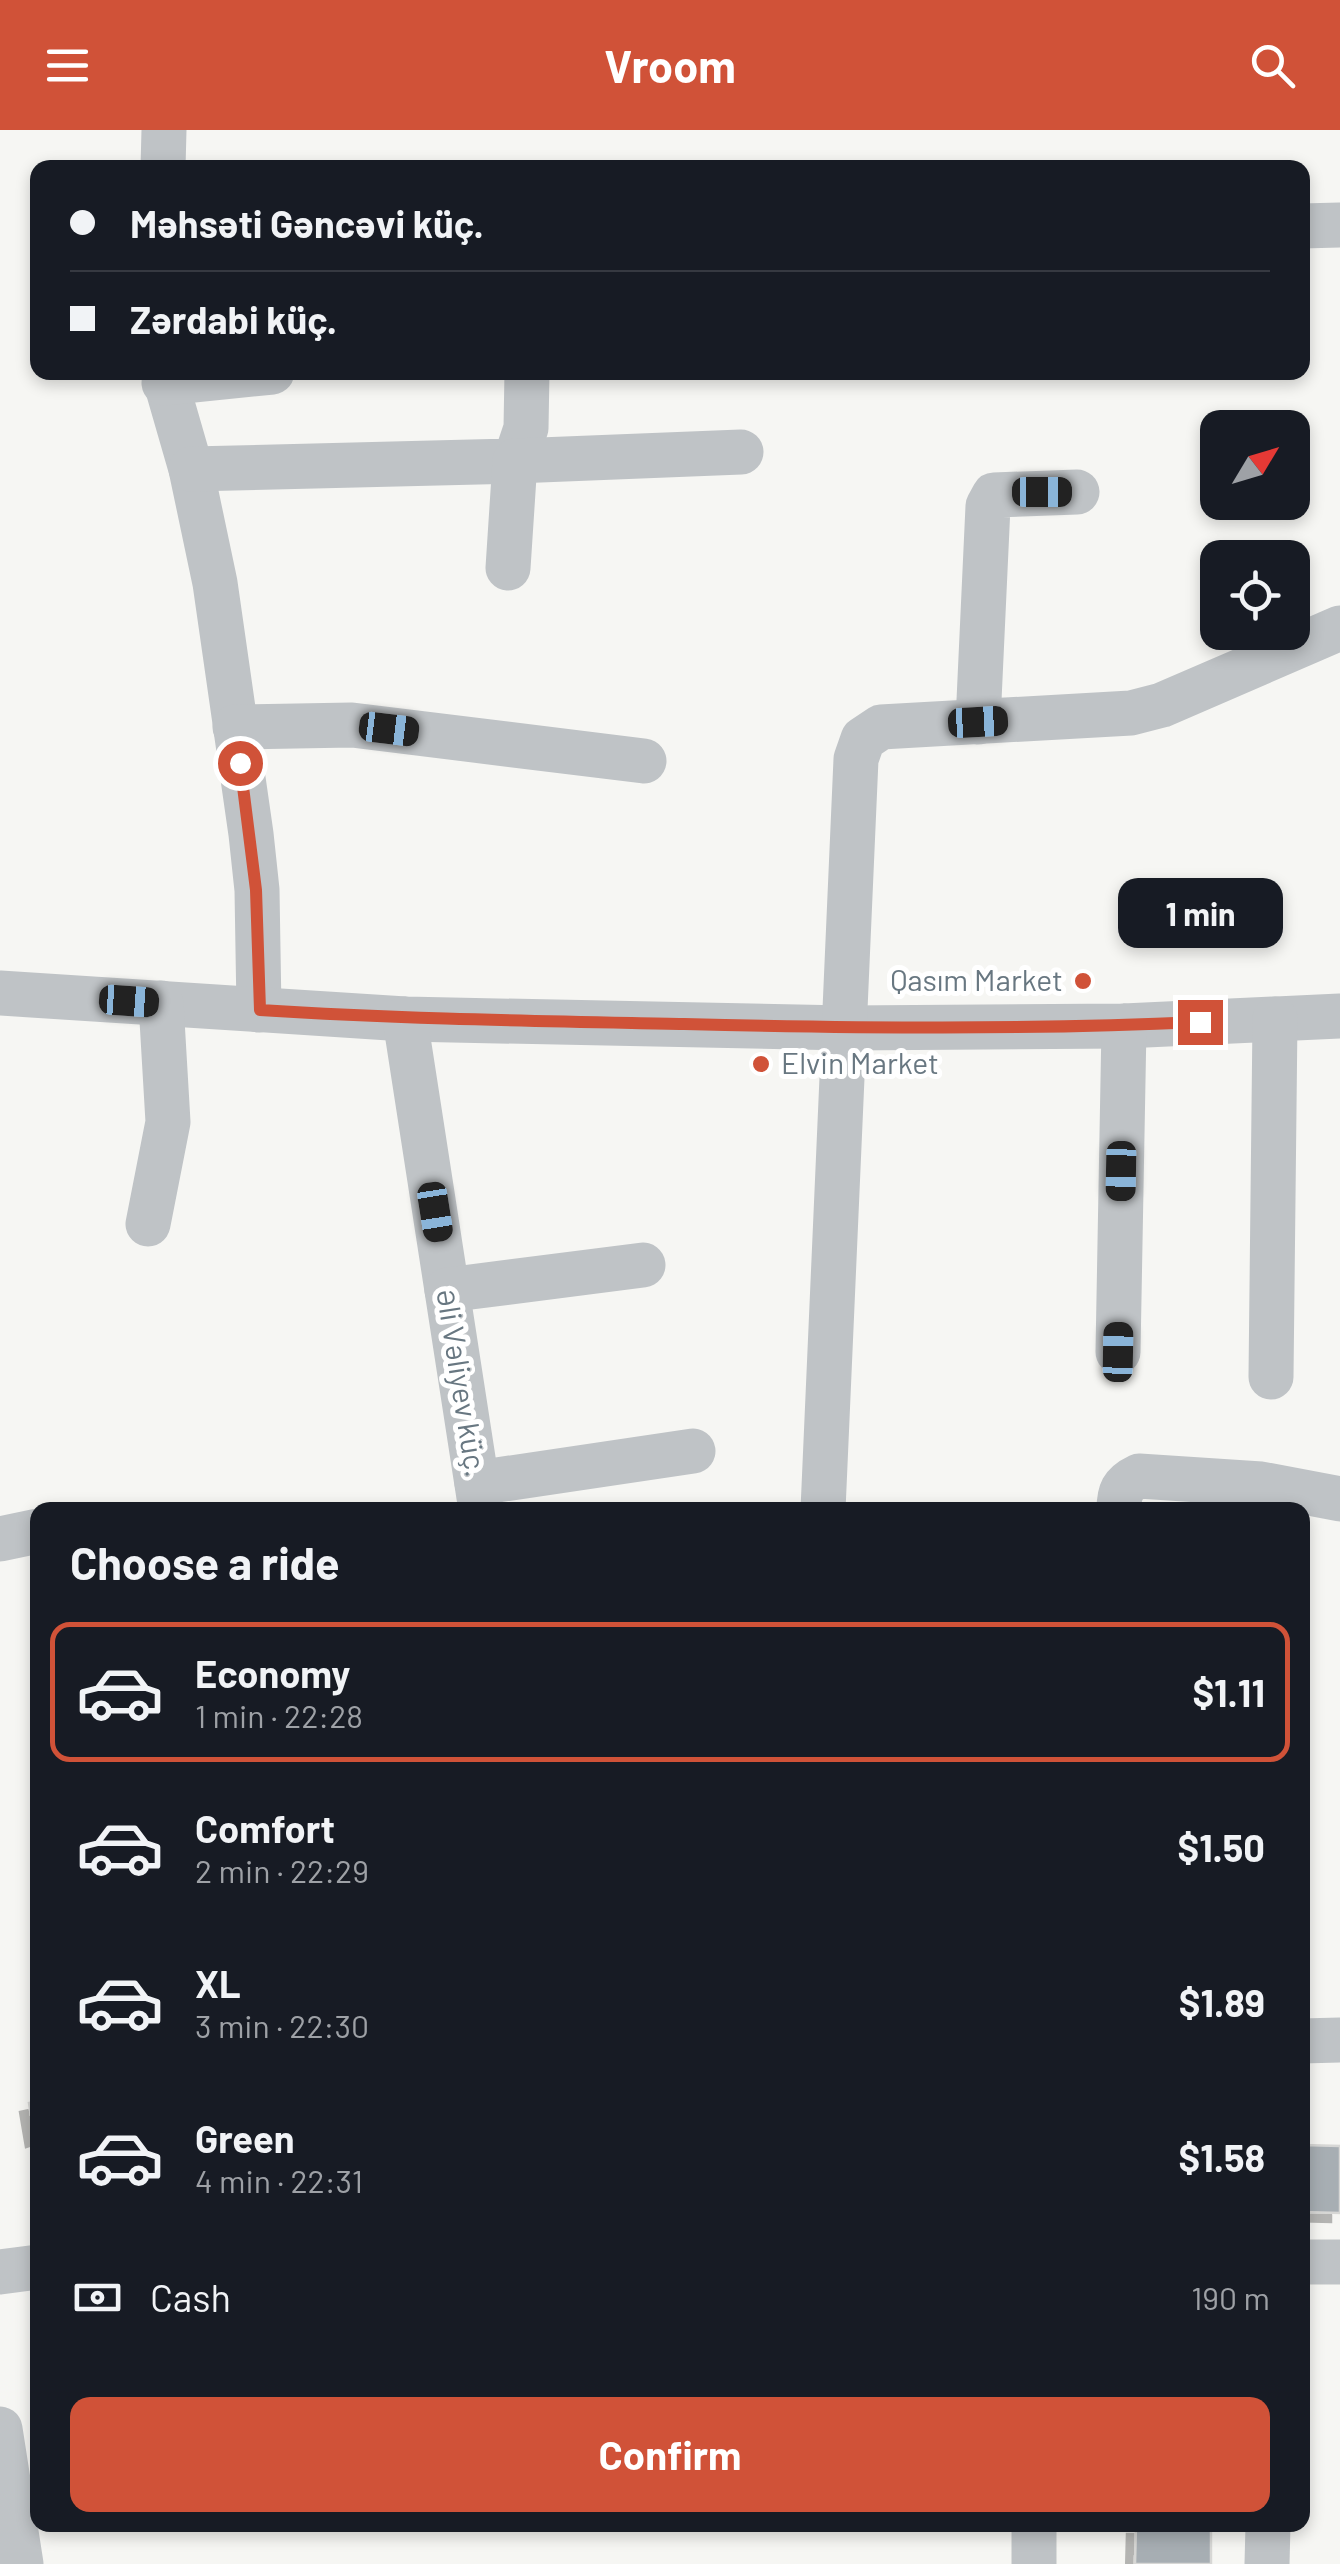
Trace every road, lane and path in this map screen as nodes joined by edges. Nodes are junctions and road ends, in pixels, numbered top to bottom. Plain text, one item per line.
1 (164, 130) edge
2 (163, 160) edge
3 (1340, 225) edge
4 (1310, 226) edge
5 (165, 380) edge
6 (527, 380) edge
7 (742, 452) dead end
8 (514, 460) junction
9 (191, 469) junction
10 (1077, 492) dead end
11 (508, 568) dead end
12 (1340, 628) edge
13 (978, 722) junction
14 (234, 727) junction
15 (644, 760) dead end
16 (0, 993) edge
17 (161, 1003) junction
18 (260, 1010) junction
19 (1340, 1016) edge
20 (405, 1019) junction
21 (1275, 1019) junction
22 (1124, 1026) junction
23 (846, 1028) junction
24 (148, 1224) dead end
25 (643, 1265) dead end
26 (447, 1290) junction
27 (1118, 1352) dead end
28 (1272, 1377) dead end
29 (692, 1451) dead end
30 (479, 1496) edge
31 (1340, 1499) edge
32 (823, 1502) edge
33 (1119, 1502) edge
34 (30, 1533) edge
35 (0, 1540) edge
36 (1340, 2040) edge
37 (1310, 2041) edge
38 (1310, 2262) edge
39 (1340, 2262) edge
40 (30, 2267) edge
41 (0, 2272) edge
42 (0, 2428) edge
43 (1034, 2532) edge
44 (1268, 2532) edge
45 (21, 2564) edge
46 (1034, 2564) edge
47 (1268, 2564) edge

1 - 2 street
3 - 4 street
5 - 9 street
6 - 8 street
7 - 8 street
8 - 9 street
8 - 11 street
9 - 14 street
10 - 13 street
12 - 13 street
13 - 23 street
14 - 15 street
14 - 18 street
16 - 17 street
17 - 18 street
17 - 24 street
18 - 20 street
19 - 21 street
20 - 23 street
20 - 26 street, Əli Vəliyev küç.
21 - 22 street
21 - 28 street
22 - 23 street
22 - 27 street
23 - 32 street
25 - 26 street
26 - 30 street, Əli Vəliyev küç.
29 - 30 street
31 - 33 street
34 - 35 street
36 - 37 street
38 - 39 street
40 - 41 street
42 - 45 street
43 - 46 street
44 - 47 street

